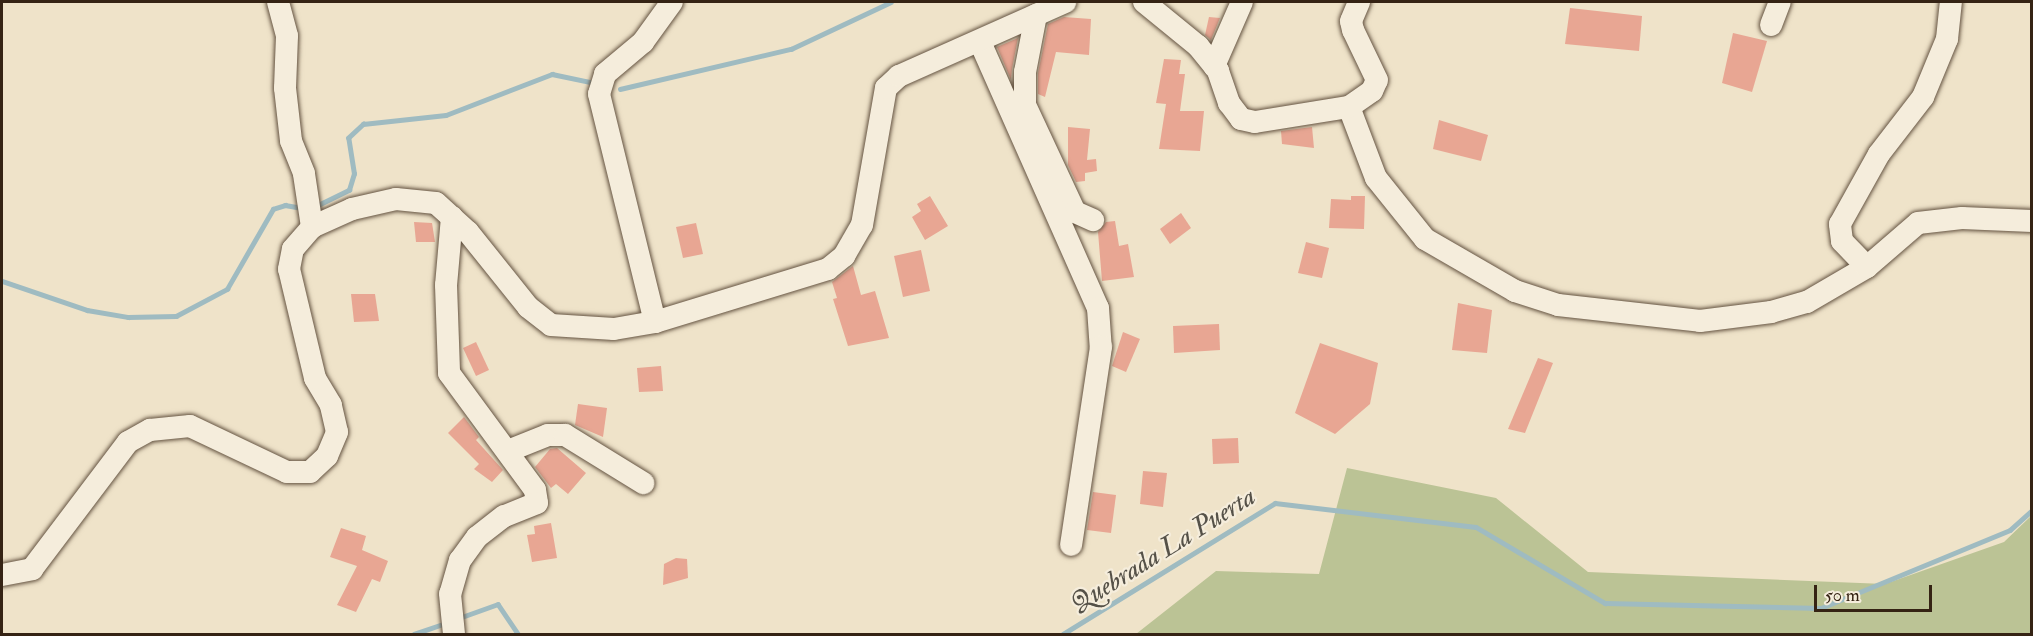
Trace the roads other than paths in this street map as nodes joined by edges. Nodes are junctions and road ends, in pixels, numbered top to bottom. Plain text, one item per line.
1 (278, 2) edge
2 (672, 2) edge
3 (1065, 2) edge
4 (1144, 2) edge
5 (1242, 2) edge
6 (1359, 2) edge
7 (1780, 2) edge
8 (1951, 2) edge
9 (1036, 15) junction
10 (1771, 25) dead end
11 (980, 42) junction
12 (1214, 66) junction
13 (1349, 107) junction
14 (452, 217) junction
15 (1093, 220) dead end
16 (2031, 221) edge
17 (312, 227) junction
18 (1868, 267) junction
19 (655, 322) junction
20 (508, 451) junction
21 (643, 483) dead end
22 (1071, 544) dead end
23 (2, 575) edge
24 (454, 634) edge

1 - 17 street
2 - 19 street
3 - 9 street
4 - 12 street
5 - 12 street
6 - 13 street
7 - 10 street
8 - 18 street
9 - 11 street
9 - 15 street
11 - 19 street
11 - 22 street
12 - 13 street
13 - 18 street
14 - 17 street
14 - 19 street
14 - 20 street
16 - 18 street
17 - 23 street
20 - 21 street
20 - 24 street

